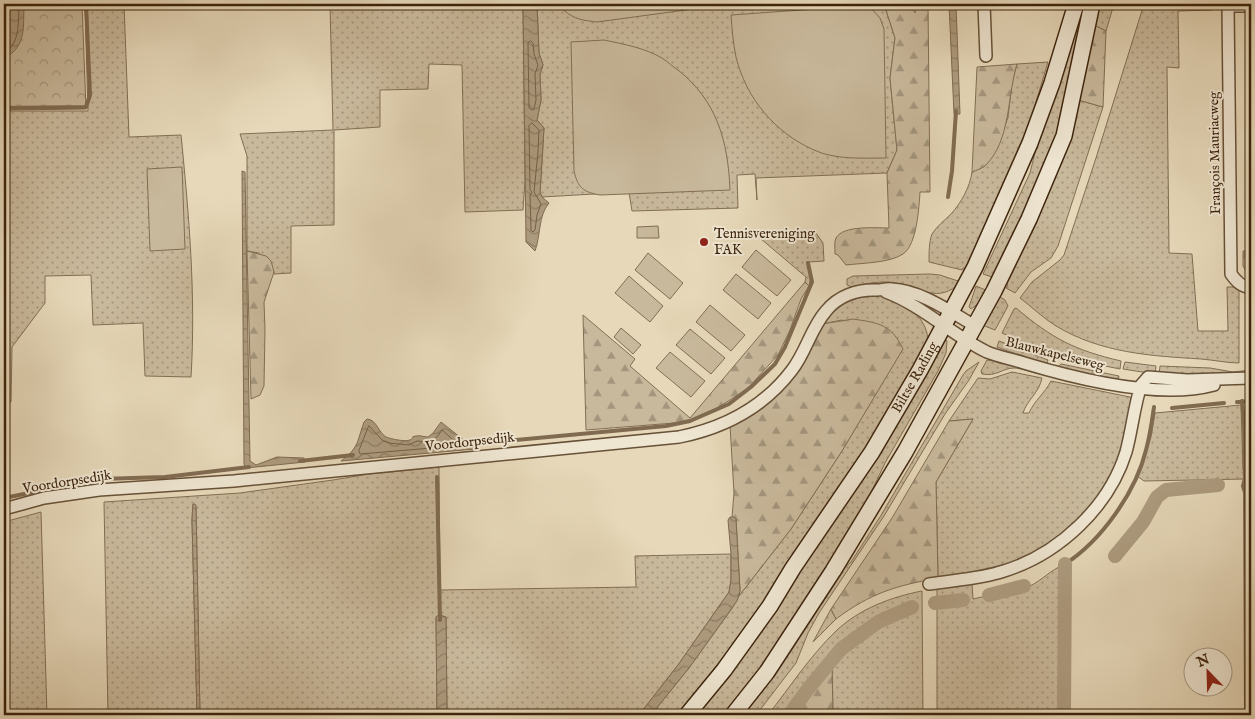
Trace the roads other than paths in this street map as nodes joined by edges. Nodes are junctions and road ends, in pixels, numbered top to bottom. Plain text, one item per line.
1 (984, 4) edge
2 (1076, 4) edge
3 (1092, 4) edge
4 (1251, 6) edge
5 (986, 56) dead end
6 (1251, 288) edge
7 (880, 290) junction
8 (951, 311) junction
9 (944, 325) junction
10 (975, 326) junction
11 (967, 340) junction
12 (1251, 378) edge
13 (1139, 392) junction
14 (4, 509) edge
15 (929, 584) dead end
16 (687, 715) edge
17 (733, 715) edge

1 - 5 street
2 - 8 main road, Biltse Rading
3 - 10 main road, Biltse Rading
4 - 6 street, François Mauriacweg
7 - 8 street, Voordorpsedijk
7 - 9 street, Voordorpsedijk
7 - 14 street, Voordorpsedijk
8 - 9 main road, Biltse Rading
8 - 10 street, Voordorpsedijk
9 - 11 street, Blauwkapelseweg
9 - 16 main road, Biltse Rading
10 - 11 main road, Biltse Rading
11 - 13 street, Blauwkapelseweg
11 - 17 main road, Biltse Rading
12 - 13 street
13 - 15 street

